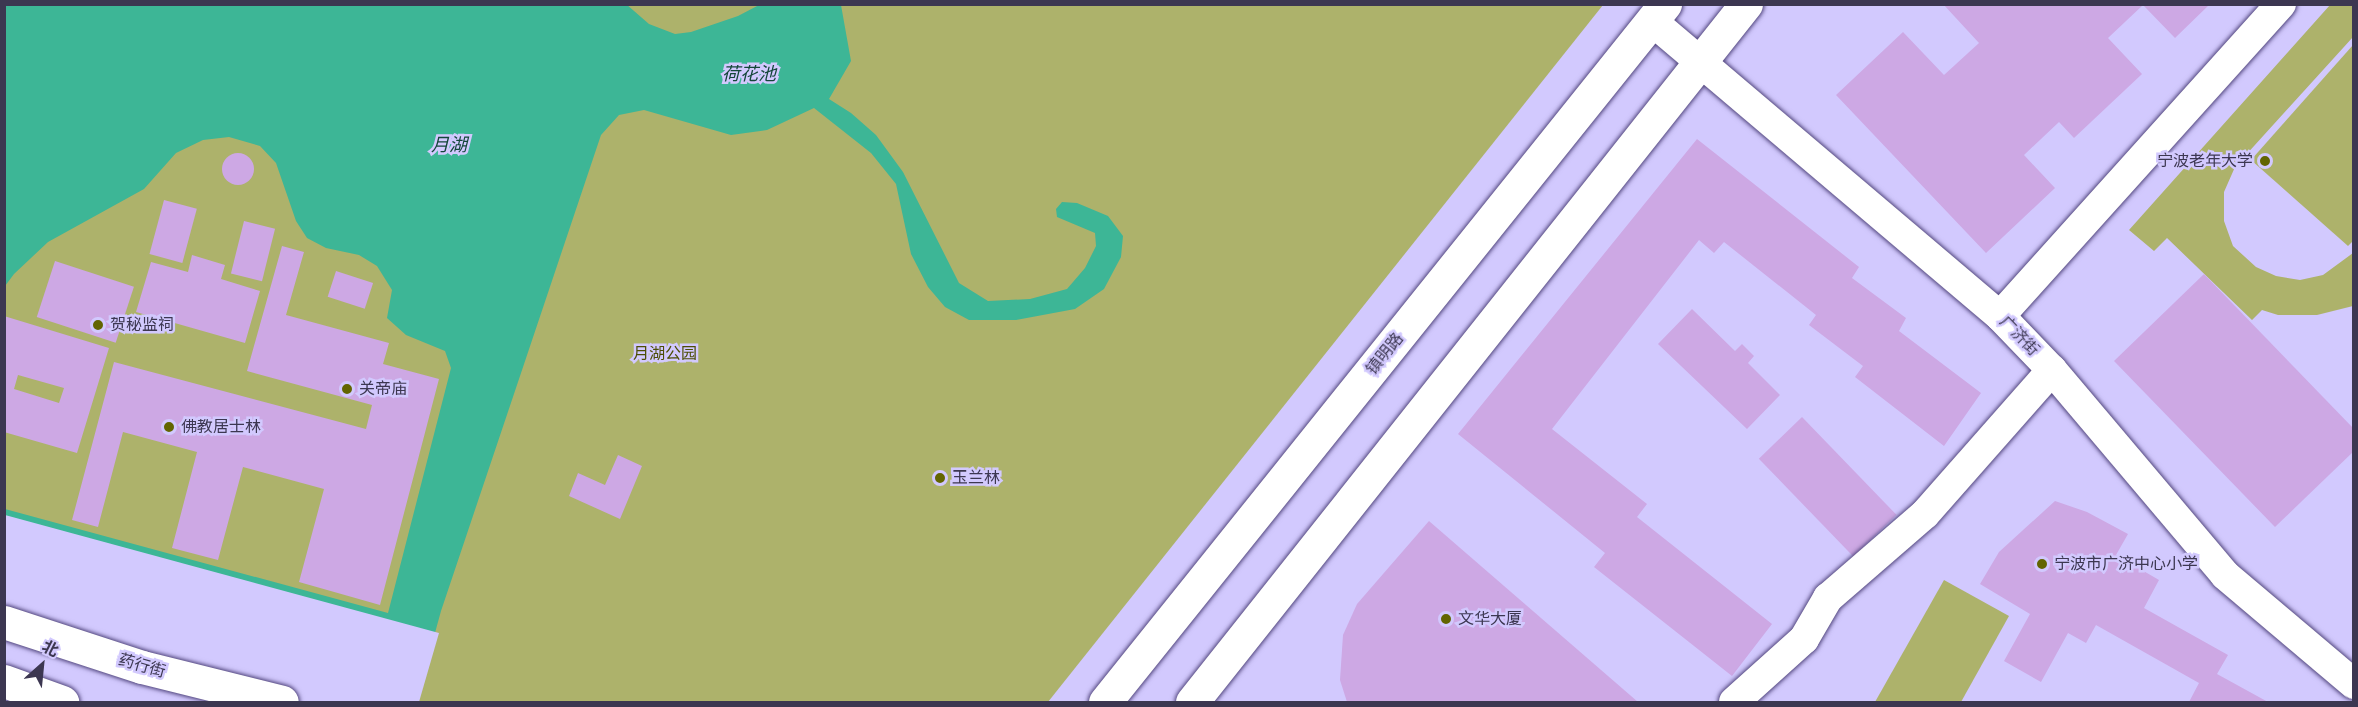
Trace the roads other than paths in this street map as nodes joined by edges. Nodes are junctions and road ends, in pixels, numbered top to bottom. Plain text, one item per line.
1 (1746, 4) edge
2 (2281, 4) edge
3 (1658, 13) edge
4 (1701, 60) junction
5 (2000, 316) junction
6 (2052, 370) junction
7 (4, 622) edge
8 (4, 681) edge
9 (2354, 684) edge
10 (62, 702) edge
11 (282, 702) edge
12 (1105, 702) edge
13 (1192, 702) edge
14 (1734, 702) edge

1 - 4 main road
2 - 5 street
3 - 4 street, 广济街
3 - 12 main road, 镇明路
4 - 5 street, 广济街
4 - 13 main road
5 - 6 street, 广济街
6 - 9 street, 广济街
6 - 14 street
7 - 11 main road, 药行街
8 - 10 main road

